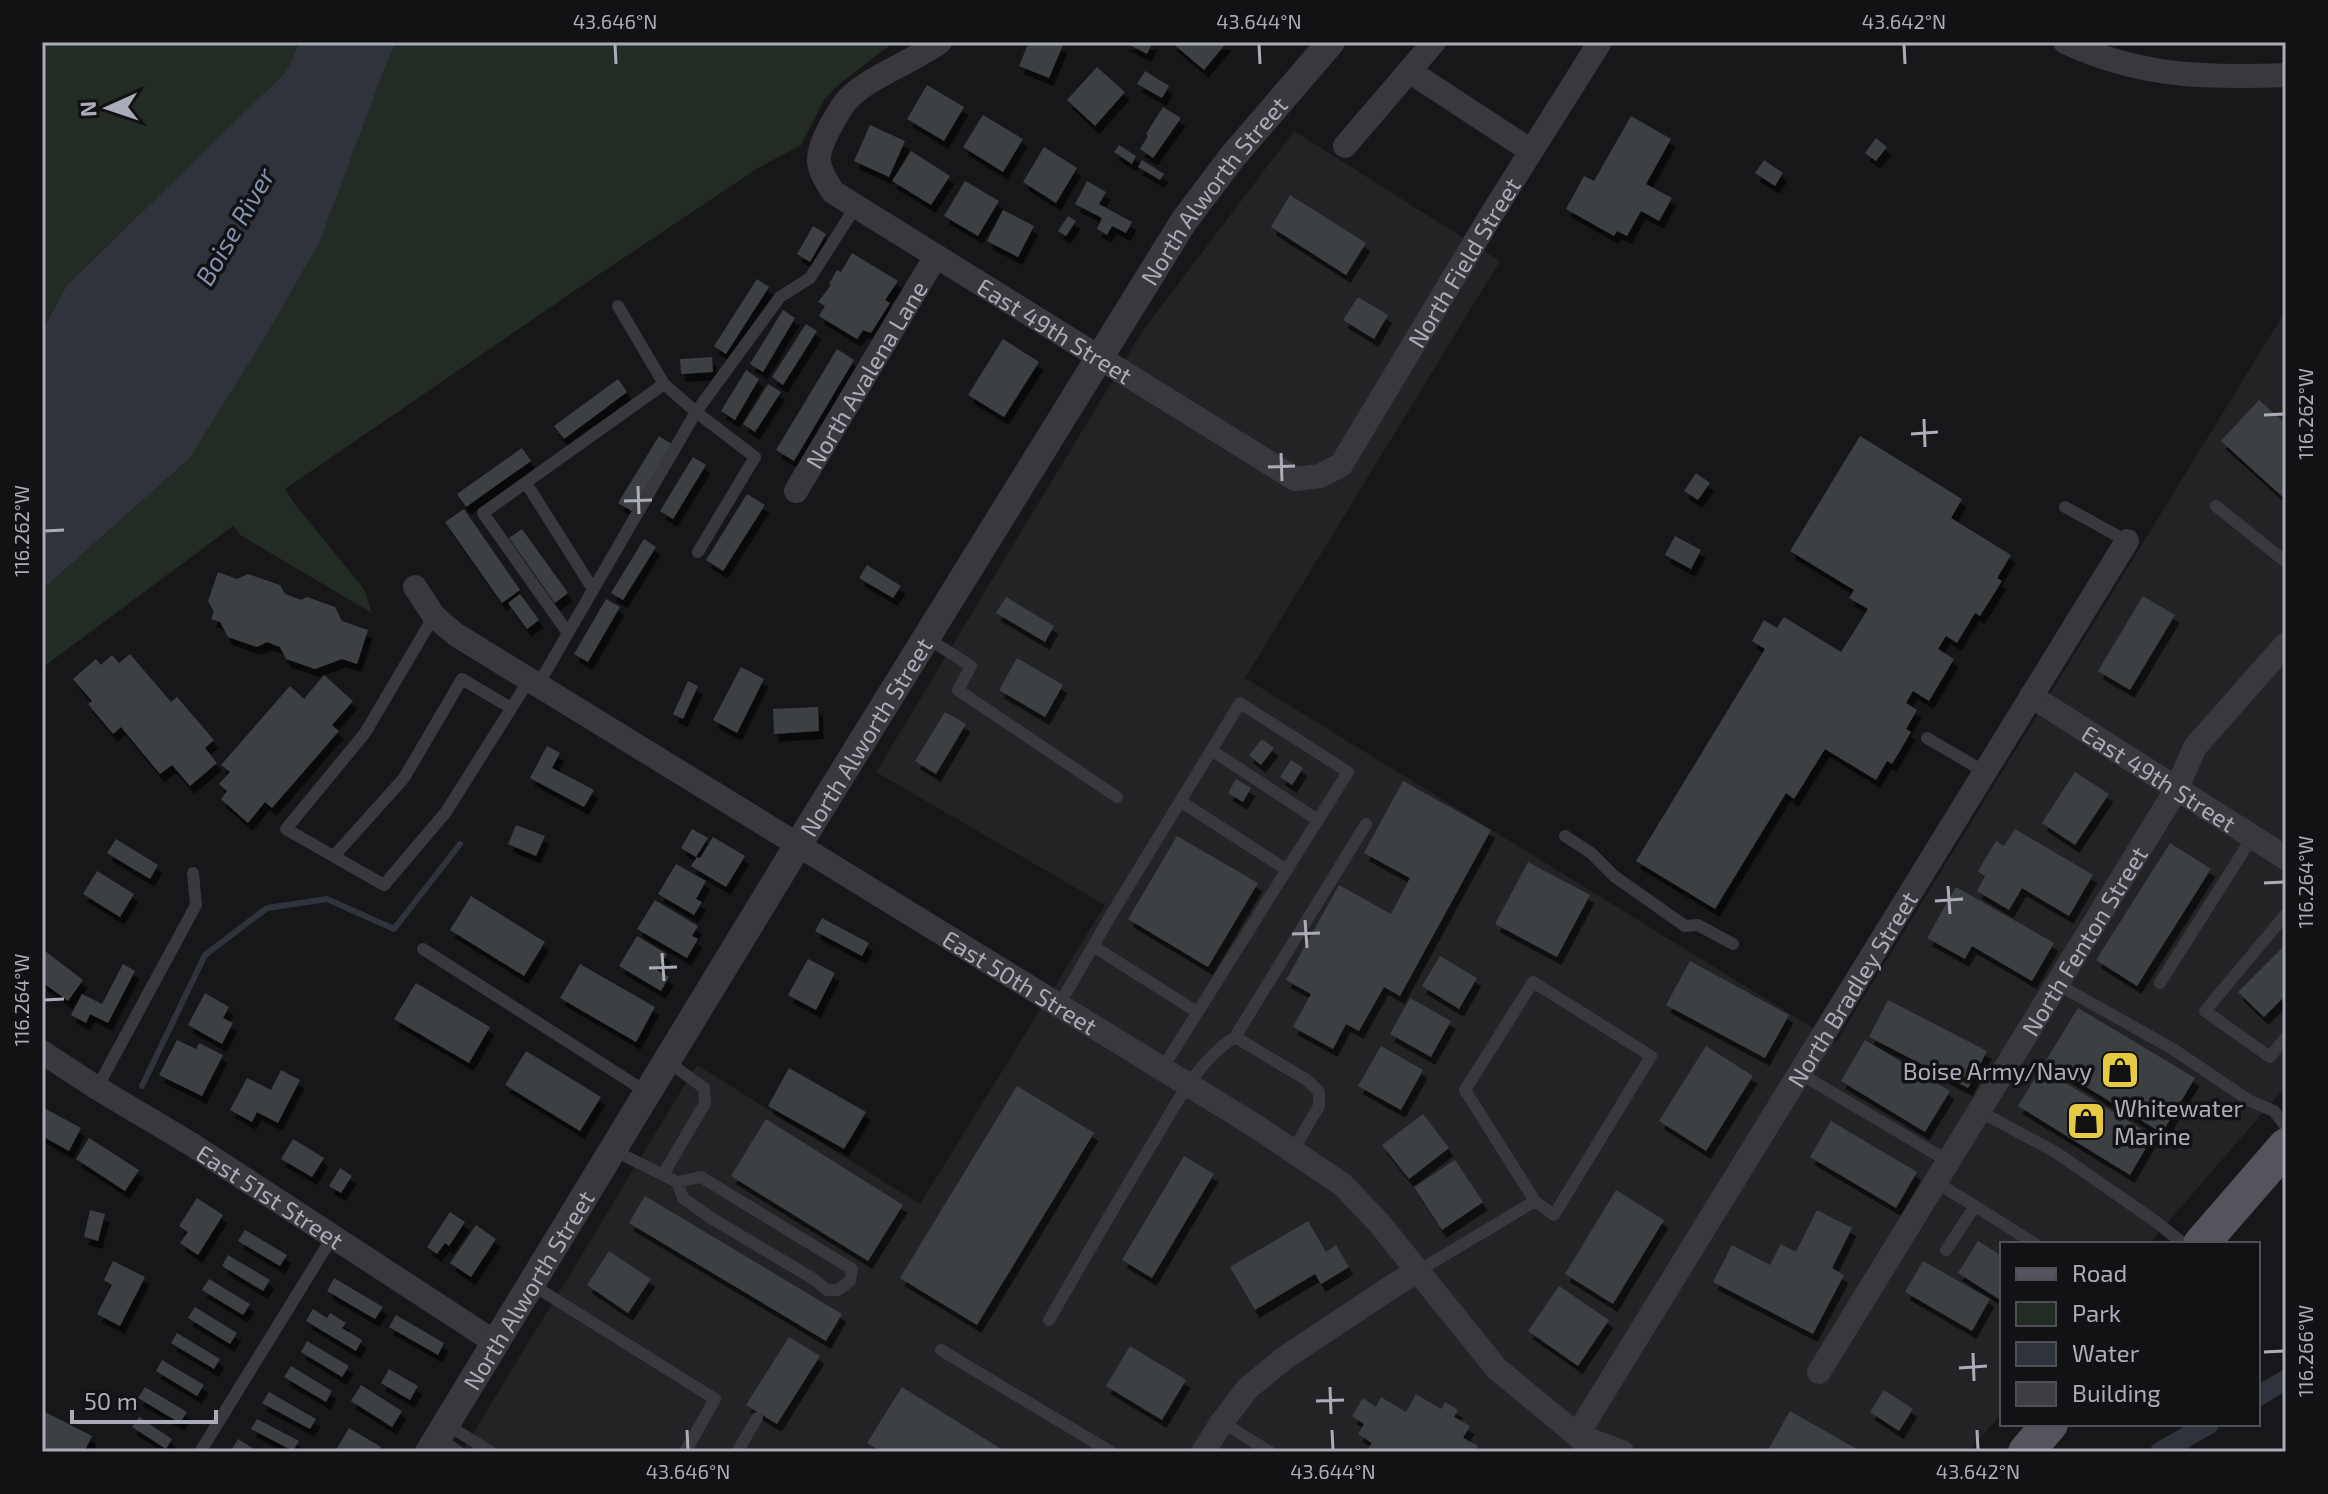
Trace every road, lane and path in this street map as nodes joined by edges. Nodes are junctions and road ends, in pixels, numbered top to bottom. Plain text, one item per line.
1 (940, 42) edge
2 (1331, 42) edge
3 (1434, 42) edge
4 (1600, 42) edge
5 (2065, 42) edge
6 (1409, 71) junction
7 (2286, 75) edge
8 (1345, 146) dead end
9 (1531, 151) junction
10 (856, 206) junction
11 (936, 256) junction
12 (618, 306) dead end
13 (1098, 357) junction
14 (664, 384) junction
15 (696, 412) junction
16 (1320, 476) joint
17 (526, 483) junction
18 (796, 491) dead end
19 (2216, 506) dead end
20 (2065, 507) dead end
21 (2127, 541) joint
22 (698, 552) dead end
23 (2286, 562) edge
24 (415, 587) dead end
25 (593, 589) junction
26 (434, 616) junction
27 (568, 633) junction
28 (927, 638) junction
29 (2286, 644) edge
30 (533, 682) junction
31 (2031, 696) junction
32 (511, 708) junction
33 (1927, 738) dead end
34 (1211, 750) junction
35 (1985, 772) junction
36 (2176, 790) junction
37 (1117, 797) dead end
38 (1180, 801) junction
39 (1318, 820) junction
40 (1366, 824) dead end
41 (1565, 836) dead end
42 (2253, 836) junction
43 (798, 845) junction
44 (334, 856) junction
45 (2286, 858) edge
46 (1287, 870) junction
47 (193, 873) dead end
48 (2286, 914) edge
49 (1733, 944) dead end
50 (1093, 946) junction
51 (423, 949) dead end
52 (2160, 983) dead end
53 (2057, 984) junction
54 (1059, 1005) junction
55 (1197, 1012) junction
56 (1235, 1037) junction
57 (2286, 1037) edge
58 (42, 1052) edge
59 (667, 1061) junction
60 (1162, 1069) junction
61 (1799, 1073) junction
62 (1188, 1085) junction
63 (97, 1088) junction
64 (648, 1093) junction
65 (1979, 1111) junction
66 (2286, 1127) edge
67 (2286, 1146) edge
68 (613, 1150) junction
69 (1292, 1152) junction
70 (1948, 1161) junction
71 (663, 1175) junction
72 (677, 1182) junction
73 (1935, 1182) junction
74 (1535, 1201) junction
75 (1975, 1206) junction
76 (333, 1236) junction
77 (2032, 1242) edge
78 (2181, 1242) edge
79 (2203, 1242) edge
80 (1946, 1250) dead end
81 (1418, 1271) junction
82 (531, 1284) junction
83 (1049, 1320) dead end
84 (496, 1343) junction
85 (941, 1350) dead end
86 (1819, 1372) dead end
87 (757, 1418) dead end
88 (1222, 1422) junction
89 (2048, 1426) edge
90 (443, 1441) edge
91 (1585, 1444) edge
92 (200, 1452) edge
93 (491, 1452) edge
94 (685, 1452) edge
95 (737, 1452) edge
96 (1111, 1452) edge
97 (1203, 1452) edge
98 (1270, 1452) edge
99 (1622, 1452) edge
100 (2026, 1452) edge

1 - 10 street, East 49th Street
2 - 13 street, North Alworth Street
3 - 6 street
4 - 9 street, North Field Street
5 - 7 street
6 - 8 street
6 - 9 street
9 - 16 street, North Field Street
10 - 11 street, East 49th Street
10 - 15 lane
11 - 13 street, East 49th Street
11 - 18 street, North Avalena Lane
12 - 14 lane
13 - 16 street, East 49th Street
13 - 28 street, North Alworth Street
14 - 15 lane
14 - 17 lane
15 - 22 lane
15 - 25 lane
17 - 25 lane
17 - 27 lane
19 - 23 lane
20 - 21 lane
21 - 31 street, North Bradley Street
24 - 26 street, East 50th Street
25 - 27 lane
26 - 30 street, East 50th Street
26 - 44 lane
27 - 30 lane
28 - 37 lane
28 - 43 street, North Alworth Street
29 - 36 street, North Fenton Street
30 - 32 lane
30 - 43 street, East 50th Street
31 - 35 street, North Bradley Street
31 - 36 street, East 49th Street
32 - 44 lane
32 - 44 lane
33 - 35 lane
34 - 38 lane
34 - 39 lane
34 - 39 lane
35 - 61 street, North Bradley Street
36 - 42 street, East 49th Street
36 - 53 street, North Fenton Street
38 - 46 lane
38 - 50 lane
39 - 46 lane
40 - 56 lane
41 - 49 lane
42 - 45 street, East 49th Street
42 - 52 lane
43 - 54 street, East 50th Street
43 - 59 street, North Alworth Street
46 - 55 lane
47 - 63 lane
48 - 57 lane
50 - 54 lane
50 - 55 lane
51 - 64 lane
53 - 65 street, North Fenton Street
53 - 66 lane
54 - 60 street, East 50th Street
55 - 60 lane
56 - 62 lane
56 - 69 lane
58 - 63 street, East 51st Street
59 - 64 street, North Alworth Street
59 - 71 lane
60 - 62 street, East 50th Street
61 - 70 lane
61 - 91 street, North Bradley Street
62 - 69 street, East 50th Street
62 - 83 lane
63 - 76 street, East 51st Street
64 - 68 street, North Alworth Street
65 - 70 street, North Fenton Street
65 - 78 lane
67 - 79 main road
68 - 71 lane
68 - 82 street, North Alworth Street
69 - 81 street, East 50th Street
70 - 73 street, North Fenton Street
71 - 72 lane
72 - 72 lane
73 - 75 lane
73 - 86 street, North Fenton Street
74 - 74 lane
74 - 81 lane
75 - 77 lane
75 - 80 lane
76 - 84 street, East 51st Street
76 - 92 lane
81 - 88 street
81 - 91 street, East 50th Street
82 - 84 street, North Alworth Street
82 - 94 lane
84 - 90 street, North Alworth Street
85 - 96 lane
87 - 95 lane
88 - 97 street
88 - 98 lane
89 - 100 main road
90 - 93 lane
91 - 99 street, East 50th Street

